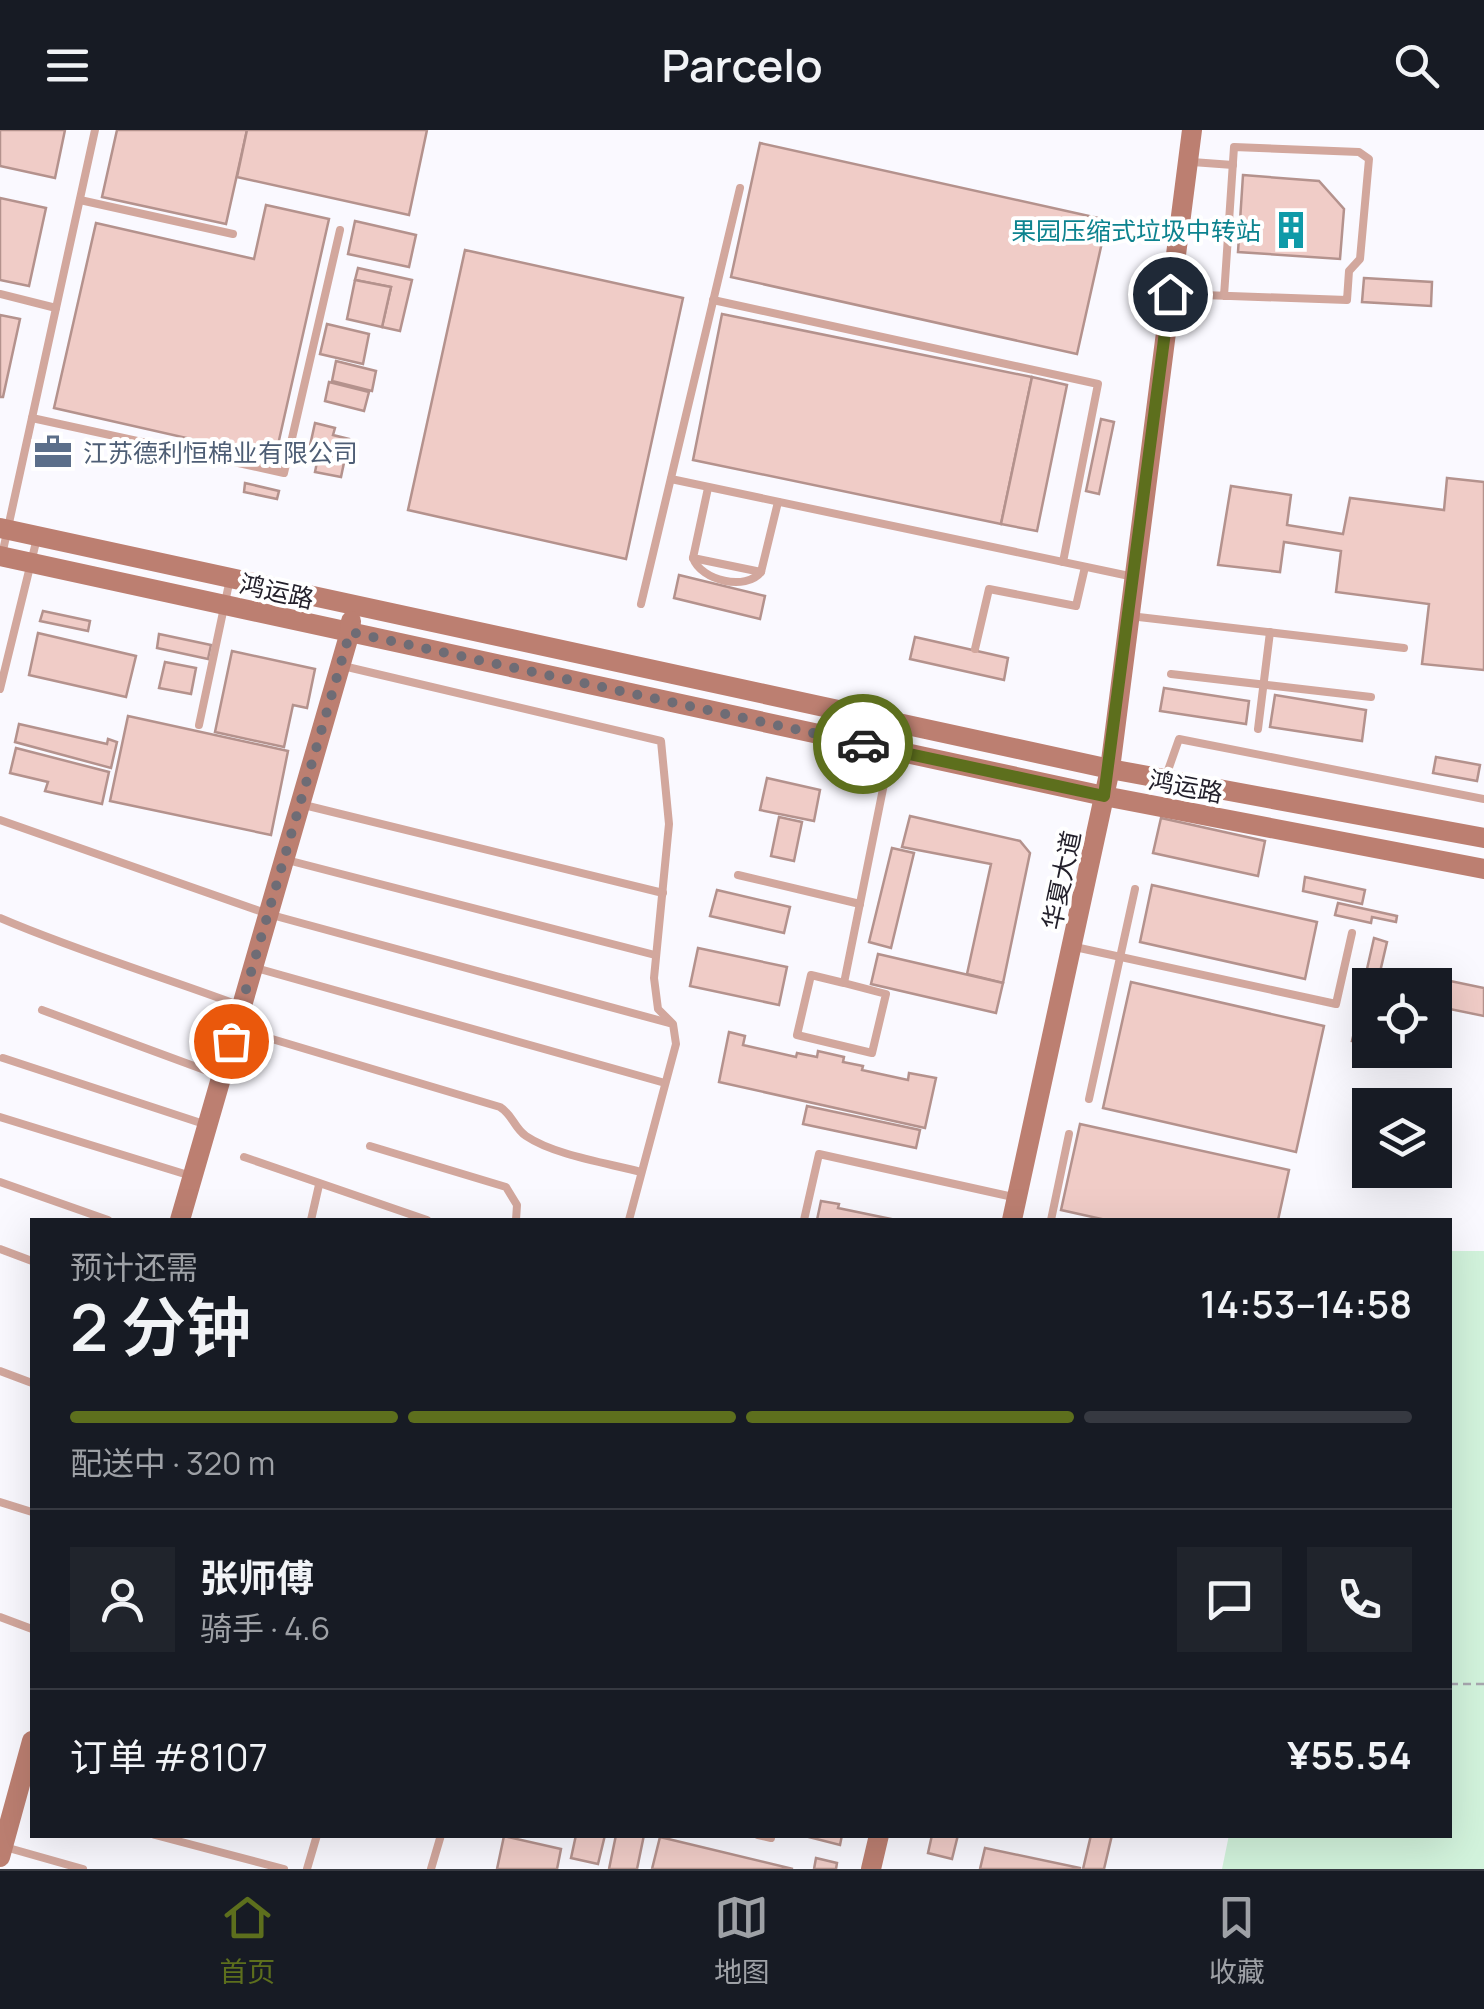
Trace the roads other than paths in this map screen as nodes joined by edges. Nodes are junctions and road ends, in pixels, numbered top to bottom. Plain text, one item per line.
1 (95, 130) edge
2 (1192, 130) edge
3 (1188, 161) junction
4 (1232, 164) junction
5 (740, 188) dead end
6 (80, 200) junction
7 (340, 230) dead end
8 (233, 234) dead end
9 (0, 294) edge
10 (1170, 294) junction
11 (1224, 296) junction
12 (713, 300) junction
13 (56, 308) junction
14 (32, 418) junction
15 (670, 480) junction
16 (708, 488) junction
17 (778, 502) junction
18 (4, 529) edge
19 (37, 536) junction
20 (1, 556) edge
21 (693, 558) junction
22 (31, 562) junction
23 (1063, 562) junction
24 (1084, 566) junction
25 (761, 572) junction
26 (1134, 577) junction
27 (230, 578) junction
28 (641, 604) dead end
29 (224, 605) junction
30 (352, 605) junction
31 (1129, 616) junction
32 (350, 632) junction
33 (1270, 632) junction
34 (1404, 648) dead end
35 (975, 650) dead end
36 (340, 665) junction
37 (1171, 674) dead end
38 (1264, 684) junction
39 (0, 689) edge
40 (1372, 697) dead end
41 (199, 725) dead end
42 (1258, 730) dead end
43 (891, 750) junction
44 (1110, 769) junction
45 (1165, 779) junction
46 (1104, 796) junction
47 (1484, 799) edge
48 (300, 804) junction
49 (0, 820) edge
50 (1484, 838) edge
51 (284, 860) junction
52 (1484, 868) edge
53 (738, 876) dead end
54 (1136, 889) dead end
55 (663, 893) junction
56 (860, 904) junction
57 (268, 914) junction
58 (0, 918) edge
59 (1352, 932) dead end
60 (1072, 946) junction
61 (656, 955) junction
62 (1120, 957) junction
63 (252, 967) junction
64 (844, 984) junction
65 (241, 1006) junction
66 (42, 1010) dead end
67 (674, 1024) junction
68 (244, 1031) dead end
69 (2, 1058) edge
70 (221, 1076) junction
71 (666, 1083) junction
72 (1089, 1100) dead end
73 (0, 1117) edge
74 (207, 1126) junction
75 (1069, 1134) dead end
76 (370, 1146) dead end
77 (244, 1158) dead end
78 (641, 1172) junction
79 (193, 1177) junction
80 (0, 1182) edge
81 (318, 1185) junction
82 (1017, 1198) junction
83 (102, 1218) edge
84 (181, 1218) edge
85 (311, 1218) edge
86 (421, 1218) edge
87 (516, 1218) edge
88 (630, 1218) edge
89 (804, 1218) edge
90 (1012, 1218) edge
91 (1051, 1218) edge
92 (0, 1250) edge
93 (30, 1260) edge
94 (0, 1371) edge
95 (30, 1382) edge
96 (0, 1502) edge
97 (30, 1511) edge
98 (0, 1617) edge
99 (30, 1628) edge
100 (30, 1752) edge
101 (15, 1809) edge
102 (166, 1838) edge
103 (315, 1838) edge
104 (440, 1838) edge
105 (878, 1838) edge
106 (2, 1851) edge
107 (83, 1869) edge
108 (284, 1869) edge
109 (308, 1869) edge
110 (431, 1869) edge
111 (871, 1869) edge

1 - 6 lane
2 - 3 street, 华夏大道
3 - 4 lane
3 - 10 street, 华夏大道
4 - 11 lane
4 - 11 lane
5 - 12 lane
6 - 8 lane
6 - 13 lane
7 - 14 lane
9 - 13 lane
10 - 11 lane
10 - 26 street, 华夏大道
12 - 15 lane
12 - 23 lane
13 - 14 lane
14 - 18 lane
15 - 16 lane
15 - 28 lane
16 - 17 lane
16 - 21 lane
17 - 23 lane
17 - 25 lane
18 - 19 street, 鸿运路
18 - 20 lane
19 - 22 lane
19 - 27 street, 鸿运路
20 - 22 street, 鸿运路
21 - 25 lane
21 - 25 lane
22 - 29 street, 鸿运路
22 - 39 lane
23 - 24 lane
24 - 26 lane
24 - 35 lane
26 - 31 street, 华夏大道
27 - 29 lane
27 - 30 street, 鸿运路
29 - 32 street, 鸿运路
29 - 41 lane
30 - 32 street
30 - 44 street, 鸿运路
31 - 33 lane
31 - 44 street, 华夏大道
32 - 36 street
32 - 43 street, 鸿运路
33 - 34 lane
33 - 38 lane
36 - 48 street
36 - 55 lane
37 - 38 lane
38 - 40 lane
38 - 42 lane
43 - 46 street, 鸿运路
43 - 56 lane
44 - 45 street, 鸿运路
44 - 46 street, 华夏大道
45 - 47 lane
45 - 50 street, 鸿运路
46 - 52 street, 鸿运路
46 - 60 street, 华夏大道
48 - 51 street
48 - 55 lane
49 - 57 lane
51 - 57 street
51 - 61 lane
53 - 56 lane
54 - 62 lane
55 - 61 lane
56 - 64 lane
57 - 63 street
57 - 67 lane
58 - 65 lane
59 - 62 lane
60 - 62 lane
60 - 82 street, 华夏大道
61 - 67 lane
62 - 72 lane
63 - 65 street
63 - 71 lane
64 - 64 lane
65 - 70 street
66 - 70 lane
67 - 71 lane
68 - 78 lane
69 - 74 lane
70 - 74 street
71 - 78 lane
73 - 79 lane
74 - 79 street
75 - 91 lane
76 - 87 lane
77 - 81 lane
78 - 88 lane
79 - 84 street
80 - 83 lane
81 - 85 lane
81 - 86 lane
82 - 89 lane
82 - 90 street, 华夏大道
92 - 93 lane
94 - 95 lane
96 - 97 lane
98 - 99 lane
100 - 101 street
101 - 106 street
102 - 108 lane
103 - 109 lane
104 - 110 lane
105 - 111 street
106 - 107 lane

